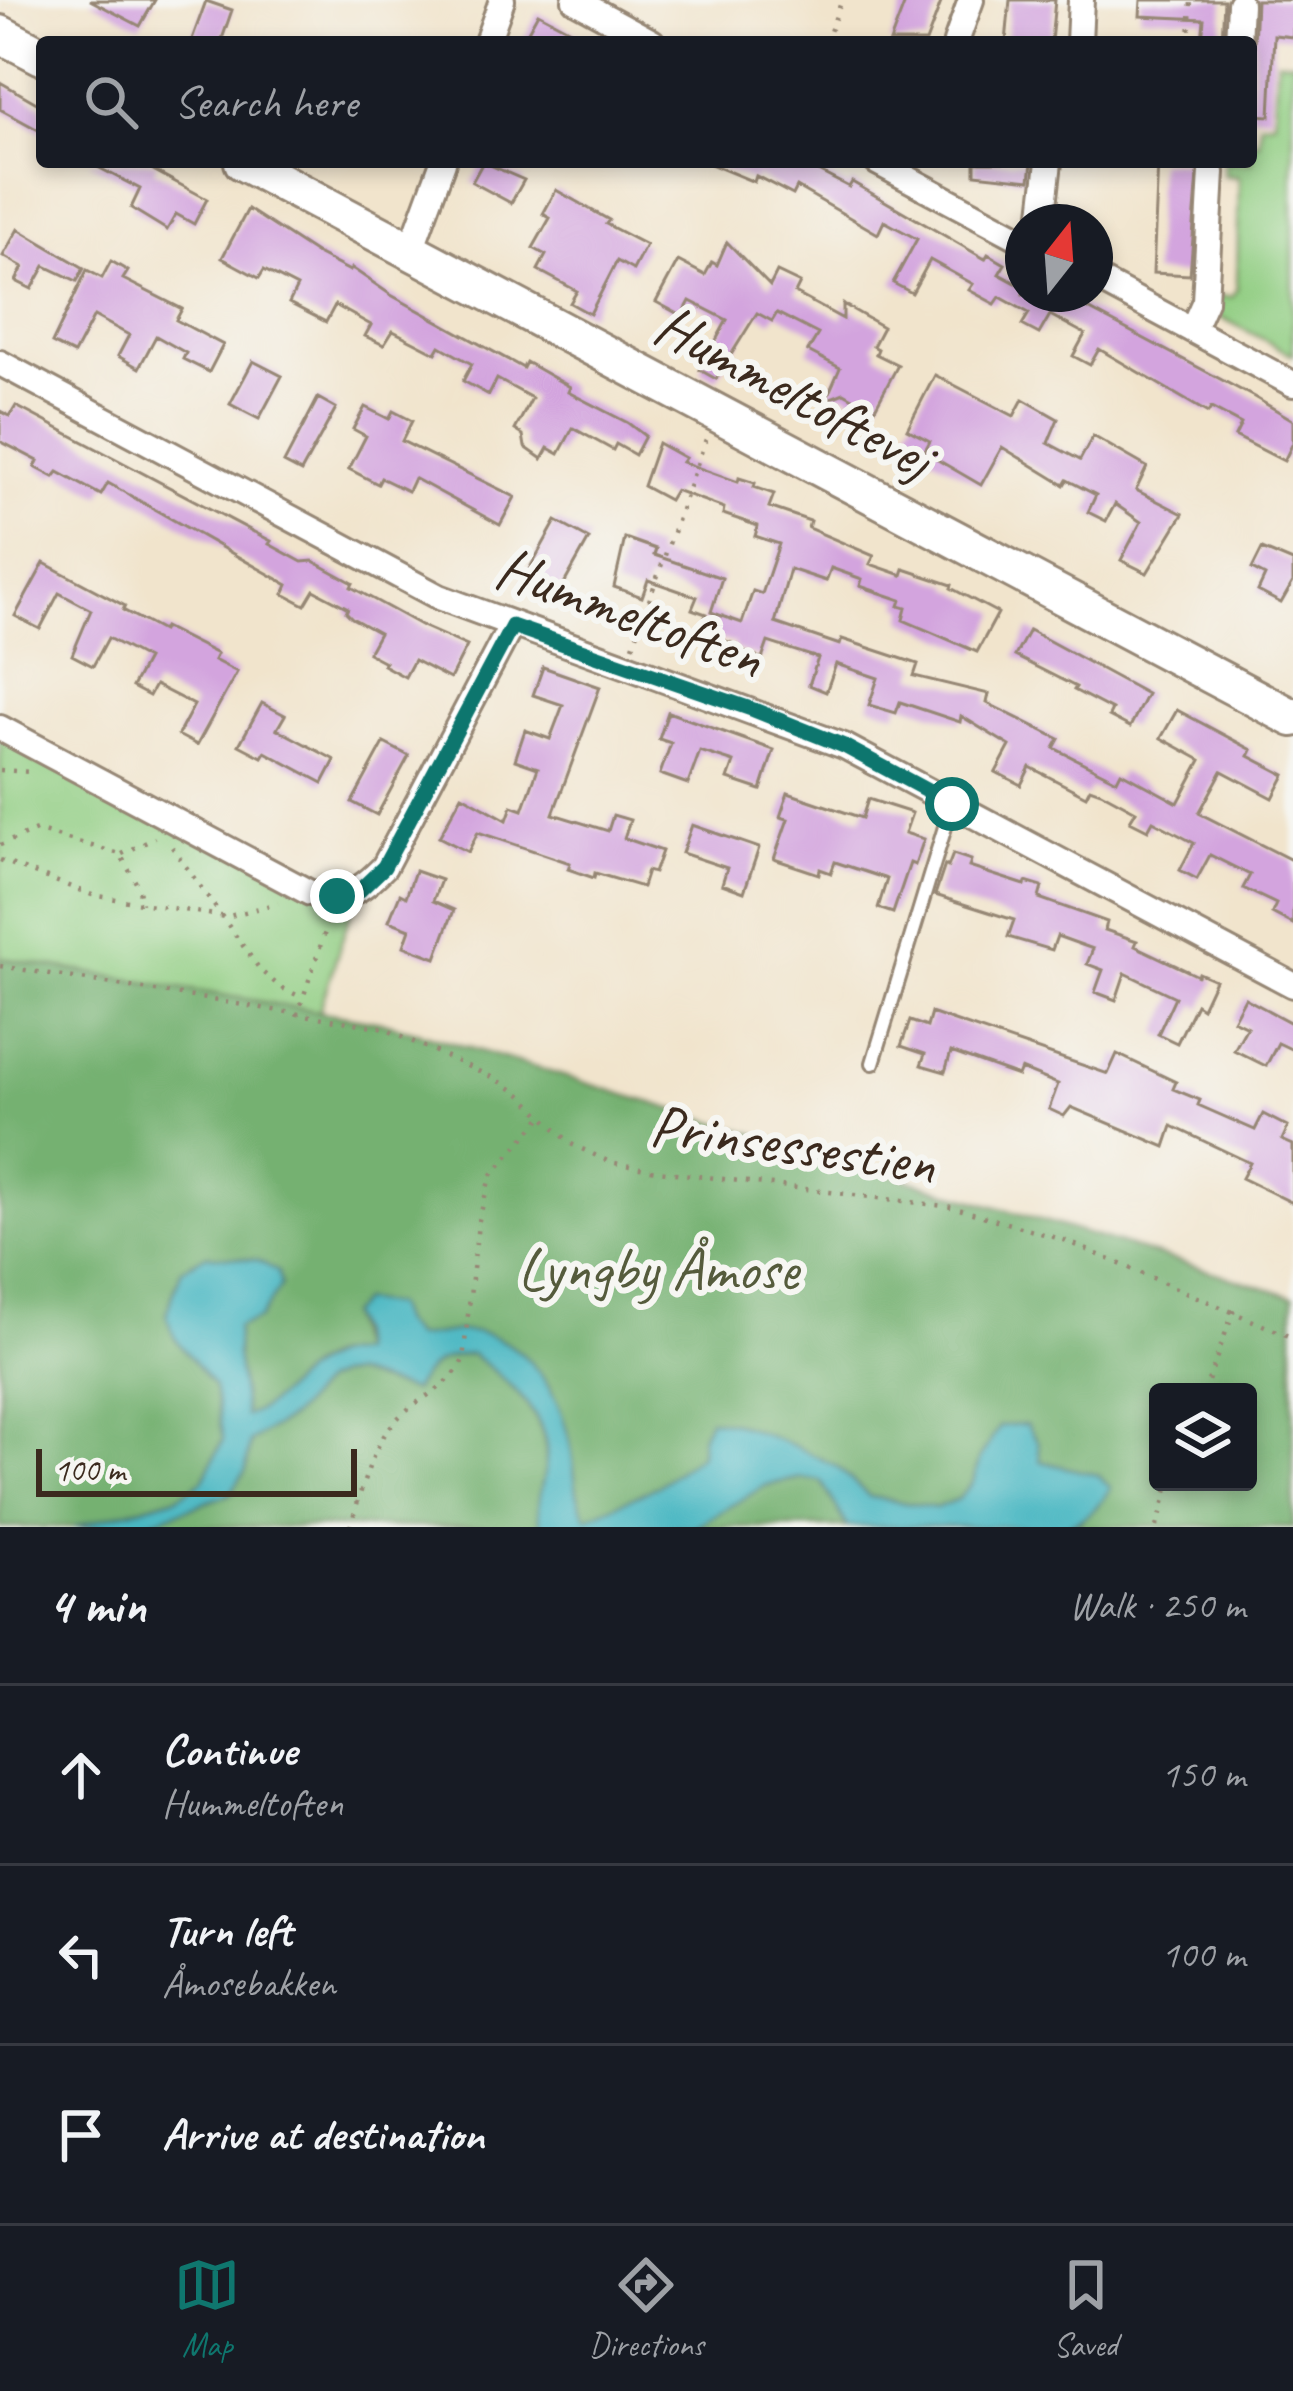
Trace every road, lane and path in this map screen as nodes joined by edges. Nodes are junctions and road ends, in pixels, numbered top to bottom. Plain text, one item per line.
1 (502, 0) edge
2 (574, 0) edge
3 (842, 0) edge
4 (971, 0) edge
5 (1081, 0) edge
6 (1191, 0) edge
7 (1240, 4) dead end
8 (0, 34) edge
9 (489, 36) edge
10 (641, 36) edge
11 (828, 36) edge
12 (958, 36) edge
13 (1078, 36) edge
14 (1189, 36) edge
15 (1238, 36) edge
16 (36, 53) edge
17 (254, 168) edge
18 (441, 168) edge
19 (1048, 168) edge
20 (908, 170) edge
21 (1212, 172) dead end
22 (1044, 204) edge
23 (1005, 229) edge
24 (410, 252) junction
25 (1113, 288) edge
26 (1192, 330) junction
27 (0, 363) edge
28 (1293, 384) edge
29 (715, 413) junction
30 (512, 626) junction
31 (626, 665) junction
32 (1293, 718) edge
33 (0, 728) edge
34 (952, 804) junction
35 (0, 845) edge
36 (120, 854) junction
37 (0, 860) edge
38 (305, 891) junction
39 (337, 896) junction
40 (142, 904) junction
41 (226, 917) junction
42 (0, 966) edge
43 (1293, 985) edge
44 (304, 998) junction
45 (297, 1016) junction
46 (873, 1063) dead end
47 (542, 1118) junction
48 (1234, 1310) junction
49 (1293, 1338) edge
50 (1207, 1383) edge
51 (1168, 1491) edge
52 (350, 1527) edge
53 (1157, 1527) edge

1 - 9 street
2 - 10 street
3 - 11 path
4 - 12 street
5 - 13 street
6 - 14 path
7 - 15 street
8 - 16 street
17 - 24 street, Hummeltoftevej
18 - 24 street
19 - 22 street
20 - 23 street
21 - 26 street
24 - 29 street, Hummeltoftevej
25 - 26 street
26 - 28 street
27 - 30 street, Hummeltoften
29 - 31 path
29 - 32 street, Hummeltoftevej
30 - 31 street, Hummeltoften
30 - 39 street
31 - 34 street, Hummeltoften
33 - 38 street
34 - 43 street, Hummeltoften
34 - 46 lane
35 - 36 path
36 - 40 path
36 - 41 path
37 - 40 path
38 - 39 street
38 - 41 path
39 - 44 path
40 - 41 path
41 - 44 path
42 - 45 path, Prinsessestien
44 - 45 path
45 - 47 path, Prinsessestien
47 - 48 path, Prinsessestien
47 - 52 path
48 - 49 path, Prinsessestien
48 - 50 path
51 - 53 path

